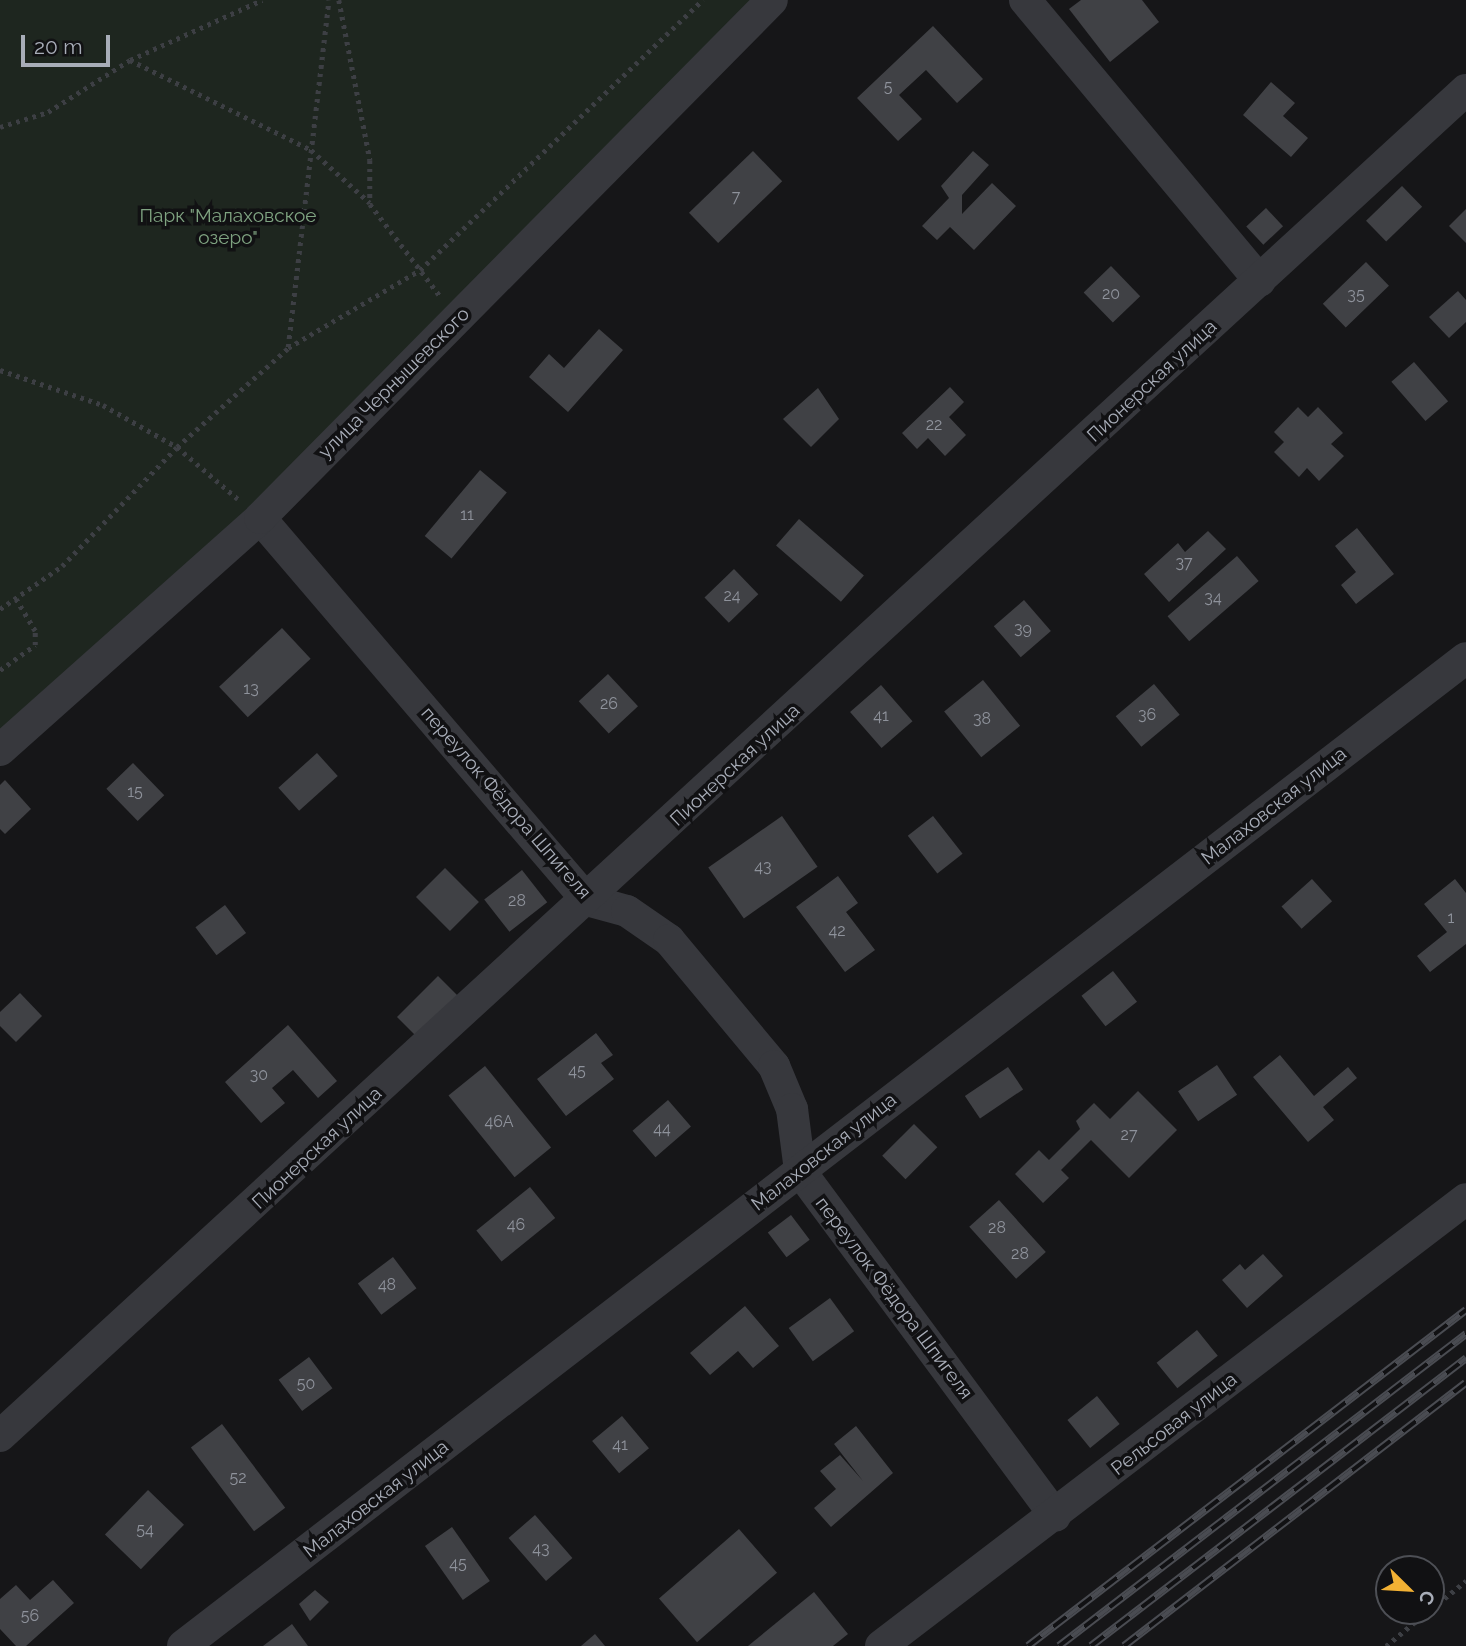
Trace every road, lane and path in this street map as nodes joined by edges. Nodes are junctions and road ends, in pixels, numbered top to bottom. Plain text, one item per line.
1 (262, 0) edge
2 (329, 0) edge
3 (339, 0) edge
4 (703, 0) edge
5 (772, 0) edge
6 (1025, 0) edge
7 (130, 60) junction
8 (1466, 90) edge
9 (0, 127) edge
10 (311, 150) junction
11 (370, 204) junction
12 (421, 270) junction
13 (1261, 281) junction
14 (457, 319) junction
15 (288, 348) junction
16 (0, 370) edge
17 (177, 447) junction
18 (260, 518) junction
19 (16, 599) junction
20 (0, 608) edge
21 (1466, 658) edge
22 (0, 670) edge
23 (0, 750) edge
24 (587, 900) junction
25 (800, 1171) junction
26 (1466, 1199) edge
27 (0, 1436) edge
28 (1055, 1516) junction
29 (1466, 1581) edge
30 (1445, 1597) edge
31 (1411, 1625) edge
32 (183, 1646) edge
33 (881, 1646) edge
34 (1385, 1646) edge

1 - 7 path
2 - 10 path
3 - 11 path
4 - 12 path
5 - 14 street, улица Чернышевского
6 - 13 street
7 - 9 path
7 - 10 path
8 - 13 street, Пионерская улица
10 - 11 path
10 - 15 path
11 - 12 path
12 - 14 path
12 - 15 path
13 - 24 street, Пионерская улица
14 - 18 street, улица Чернышевского
15 - 17 path
16 - 17 path
17 - 18 path
17 - 19 path
18 - 23 street, улица Чернышевского
18 - 24 street, переулок Фёдора Шпигеля
19 - 20 path
19 - 22 path
21 - 25 street, Малаховская улица
24 - 25 street, переулок Фёдора Шпигеля
24 - 27 street, Пионерская улица
25 - 28 street, переулок Фёдора Шпигеля
25 - 32 street, Малаховская улица
26 - 28 street, Рельсовая улица
28 - 33 street, Рельсовая улица
29 - 30 path
31 - 34 path

